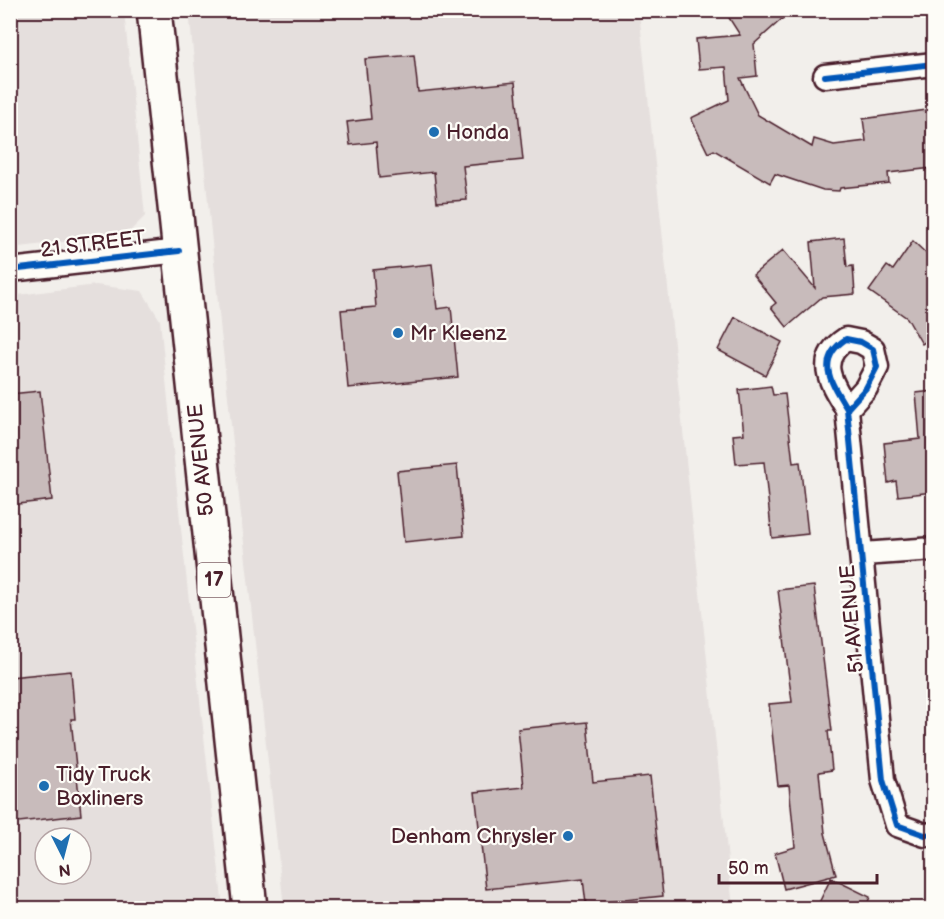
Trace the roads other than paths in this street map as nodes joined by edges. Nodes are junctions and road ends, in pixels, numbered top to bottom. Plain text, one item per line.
1 (154, 10) edge
2 (933, 64) edge
3 (825, 76) dead end
4 (179, 251) junction
5 (10, 270) edge
6 (847, 409) dead end
7 (933, 549) edge
8 (863, 554) junction
9 (933, 834) edge
10 (250, 909) edge

1 - 4 main road, 50 AVENUE / 17
2 - 3 street
4 - 5 street, 21 STREET
4 - 10 main road, 50 AVENUE / 17
6 - 8 street, 51 AVENUE
7 - 8 street
8 - 9 street, 51 AVENUE

